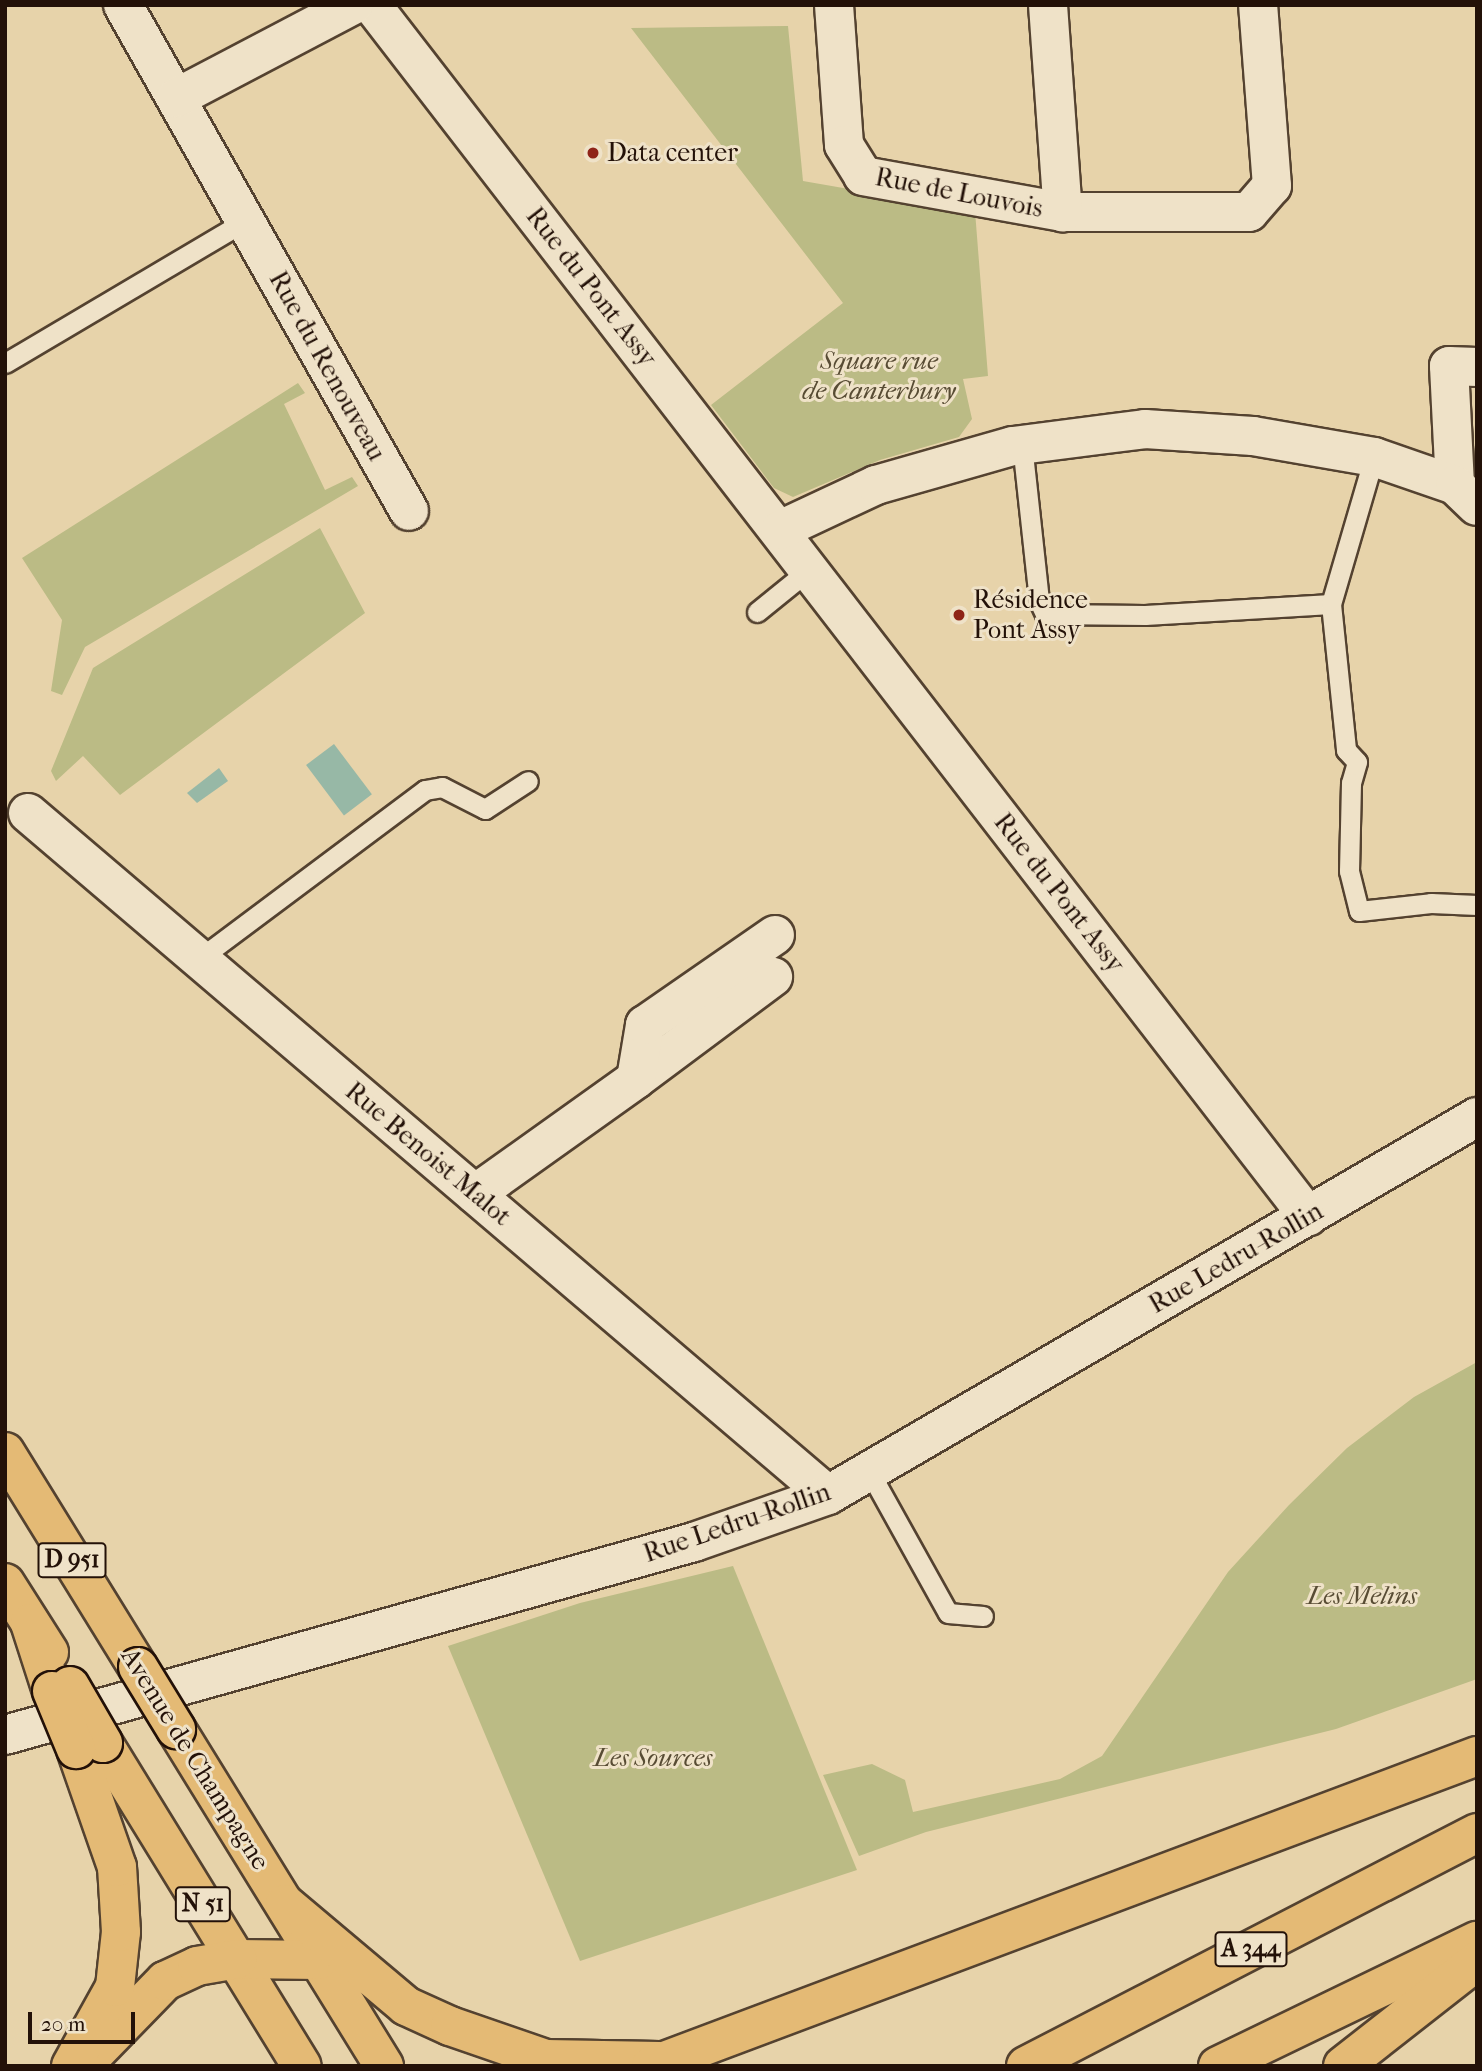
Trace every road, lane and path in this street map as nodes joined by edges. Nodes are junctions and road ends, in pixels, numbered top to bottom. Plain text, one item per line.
1 (123, 5) edge
2 (353, 5) edge
3 (372, 5) edge
4 (834, 5) edge
5 (1048, 5) edge
6 (1258, 5) edge
7 (176, 98) junction
8 (1063, 212) junction
9 (245, 221) junction
10 (5, 363) edge
11 (1477, 366) edge
12 (1022, 444) junction
13 (1374, 457) junction
14 (1466, 496) edge
15 (409, 512) dead end
16 (780, 530) junction
17 (810, 569) junction
18 (1331, 604) junction
19 (757, 612) dead end
20 (528, 781) dead end
21 (28, 813) dead end
22 (1477, 905) edge
23 (775, 935) dead end
24 (199, 959) junction
25 (773, 977) dead end
26 (636, 1079) junction
27 (1477, 1117) edge
28 (475, 1194) junction
29 (1308, 1216) junction
30 (5, 1452) edge
31 (869, 1471) junction
32 (828, 1495) junction
33 (5, 1583) edge
34 (983, 1616) dead end
35 (138, 1667) joint
36 (5, 1735) edge
37 (89, 1746) junction
38 (1477, 1756) edge
39 (1477, 1833) edge
40 (285, 1904) junction
41 (1477, 1941) edge
42 (237, 1959) junction
43 (319, 1960) junction
44 (1477, 1961) edge
45 (655, 2064) edge
46 (71, 2066) edge
47 (83, 2066) edge
48 (302, 2066) edge
49 (384, 2066) edge
50 (1026, 2066) edge
51 (1218, 2066) edge
52 (1343, 2066) edge

1 - 7 street, Rue du Renouveau
2 - 7 street
3 - 16 street, Rue du Pont Assy
4 - 8 street, Rue de Louvois
5 - 8 street, Rue de Louvois
6 - 8 street, Rue de Louvois
7 - 9 street, Rue du Renouveau
9 - 10 lane
9 - 15 street, Rue du Renouveau
11 - 14 street
12 - 13 street
12 - 16 street
12 - 18 lane
13 - 14 street
13 - 18 lane
16 - 17 street, Rue du Pont Assy
17 - 19 lane
17 - 29 street, Rue du Pont Assy
18 - 22 lane
20 - 24 lane
21 - 24 street, Rue Benoist Malot
23 - 26 street
24 - 28 street, Rue Benoist Malot
25 - 26 street
26 - 28 street
27 - 29 street, Rue Ledru-Rollin
28 - 32 street, Rue Benoist Malot
29 - 31 street, Rue Ledru-Rollin
30 - 35 main road, Avenue de Champagne / D 951
31 - 32 street, Rue Ledru-Rollin
31 - 34 lane
32 - 36 street, Rue Ledru-Rollin
33 - 37 main road, D 951, bridge
35 - 40 main road, Avenue de Champagne / N 51, bridge
37 - 42 main road, N 51
37 - 46 main road
38 - 45 main road
39 - 50 main road, A 344
40 - 43 main road, Avenue de Champagne / N 51
40 - 45 main road
41 - 51 main road
42 - 43 main road
42 - 47 main road
42 - 48 main road, N 51
43 - 49 main road, Avenue de Champagne / N 51
44 - 52 main road

